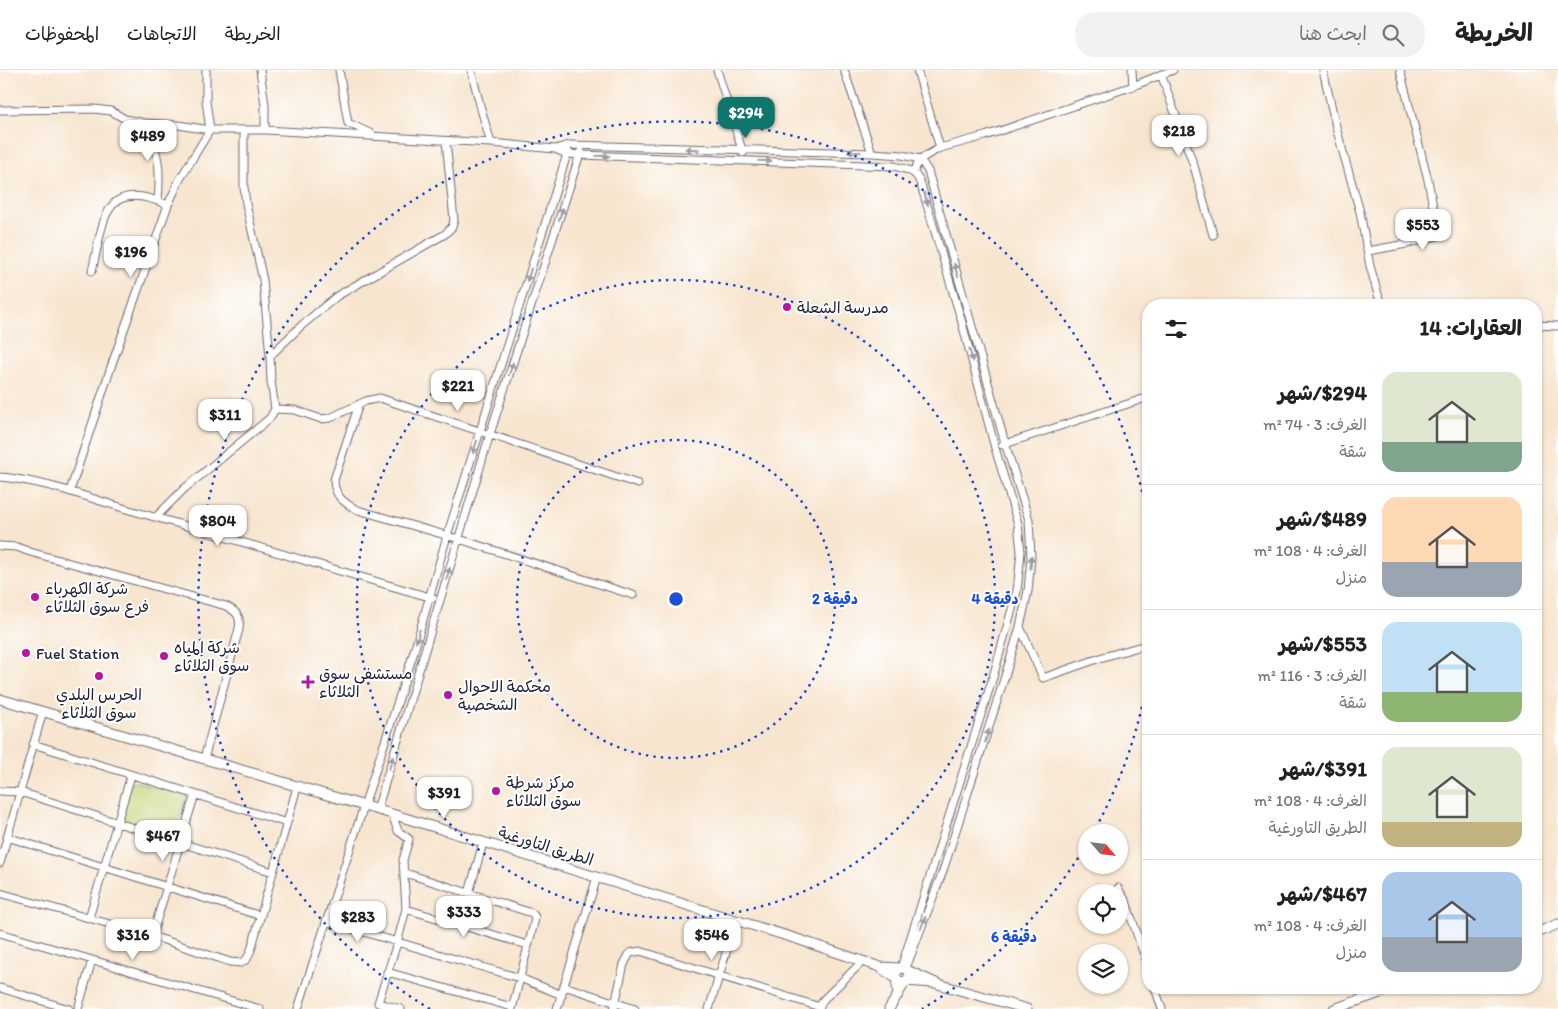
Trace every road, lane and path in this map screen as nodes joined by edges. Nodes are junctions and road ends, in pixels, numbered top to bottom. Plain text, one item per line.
1 (206, 70) edge
2 (260, 70) edge
3 (339, 70) edge
4 (471, 70) edge
5 (717, 70) edge
6 (844, 70) edge
7 (917, 70) edge
8 (1132, 70) edge
9 (1172, 70) edge
10 (1322, 70) edge
11 (1400, 70) edge
12 (1161, 74) junction
13 (1132, 86) junction
14 (0, 110) edge
15 (145, 123) junction
16 (210, 130) junction
17 (244, 130) junction
18 (265, 130) junction
19 (375, 136) junction
20 (446, 141) junction
21 (491, 143) junction
22 (569, 145) junction
23 (582, 146) junction
24 (940, 148) junction
25 (555, 149) junction
26 (742, 150) junction
27 (872, 152) junction
28 (567, 154) junction
29 (580, 155) junction
30 (920, 159) junction
31 (744, 160) junction
32 (914, 171) junction
33 (158, 200) junction
34 (168, 205) junction
35 (1213, 235) dead end
36 (1368, 251) junction
37 (92, 271) dead end
38 (964, 296) junction
39 (955, 299) junction
40 (1380, 299) edge
41 (1542, 325) edge
42 (1558, 326) edge
43 (270, 356) junction
44 (1142, 399) edge
45 (359, 404) junction
46 (275, 409) junction
47 (480, 431) junction
48 (490, 434) junction
49 (1005, 443) junction
50 (995, 448) junction
51 (0, 477) edge
52 (638, 484) dead end
53 (70, 491) junction
54 (156, 517) junction
55 (447, 536) junction
56 (459, 539) junction
57 (0, 546) edge
58 (633, 595) dead end
59 (429, 597) junction
60 (440, 600) junction
61 (1020, 627) junction
62 (1142, 646) edge
63 (0, 699) edge
64 (43, 711) junction
65 (33, 744) junction
66 (204, 760) junction
67 (966, 761) junction
68 (978, 763) junction
69 (131, 775) junction
70 (297, 787) junction
71 (0, 791) edge
72 (20, 792) junction
73 (195, 794) junction
74 (364, 806) junction
75 (377, 810) junction
76 (392, 814) junction
77 (118, 823) junction
78 (287, 823) junction
79 (7, 837) junction
80 (181, 841) junction
81 (483, 843) junction
82 (0, 863) edge
83 (104, 867) junction
84 (273, 872) junction
85 (405, 874) junction
86 (597, 877) junction
87 (167, 887) junction
88 (0, 893) edge
89 (469, 893) junction
90 (1128, 908) edge
91 (406, 909) junction
92 (261, 916) junction
93 (89, 918) junction
94 (736, 920) junction
95 (326, 922) junction
96 (1558, 924) edge
97 (1542, 930) edge
98 (0, 934) edge
99 (152, 936) junction
100 (398, 943) junction
101 (528, 945) junction
102 (1142, 949) edge
103 (92, 960) junction
104 (862, 962) junction
105 (880, 967) junction
106 (905, 969) junction
107 (387, 972) junction
108 (719, 976) junction
109 (896, 977) junction
110 (520, 978) junction
111 (906, 981) junction
112 (938, 984) junction
113 (564, 986) junction
114 (0, 988) edge
115 (1157, 994) edge
116 (1366, 994) edge
117 (562, 995) junction
118 (898, 995) junction
119 (615, 1006) edge
120 (512, 1008) edge
121 (820, 1008) edge
122 (68, 1009) edge
123 (78, 1009) edge
124 (260, 1009) edge
125 (298, 1009) edge
126 (401, 1009) edge
127 (557, 1009) edge
128 (635, 1009) edge
129 (709, 1009) edge
130 (889, 1009) edge
131 (1027, 1009) edge
132 (1162, 1009) edge
133 (1334, 1009) edge

1 - 16 street
2 - 18 street
3 - 19 street
4 - 21 street
5 - 26 street
6 - 27 street
7 - 24 street
8 - 13 street
9 - 12 street
10 - 36 street
11 - 36 street
12 - 13 street
12 - 35 street
13 - 24 street
14 - 15 street
15 - 16 street
15 - 33 street
16 - 17 street
16 - 34 street
17 - 18 street
17 - 43 street
18 - 19 street
19 - 20 street
20 - 21 street
20 - 43 street
21 - 25 street
22 - 23 street
22 - 25 street
22 - 28 street
26 -> 23 street
23 - 29 street
24 - 30 street
25 - 28 street
27 -> 26 street
26 - 31 street
27 - 30 street
28 - 29 street
28 -> 47 street
29 -> 31 street
48 -> 29 street
30 - 32 street
38 -> 30 street
31 -> 32 street
32 -> 39 street
33 - 34 street
33 - 37 street
34 - 53 street
36 - 40 street
38 - 39 street
38 - 49 street
39 -> 50 street
41 - 42 street
43 - 46 street
44 - 49 street
45 - 46 street
45 - 47 street
45 - 55 street
46 - 54 street
47 - 48 street
47 -> 55 street
48 - 52 street
48 - 56 street
49 - 50 street
61 -> 49 street
50 - 67 street
51 - 53 street
53 - 54 street
54 - 59 street
55 - 56 street
55 - 59 street
56 - 58 street
60 -> 56 street
57 - 66 street
59 - 60 street
59 -> 74 street
75 -> 60 street
61 - 62 street
68 -> 61 street
63 - 64 street, الطريق التاورغية
64 - 65 street
64 - 66 street, الطريق التاورغية
65 - 69 street
65 - 72 street
66 - 70 street, الطريق التاورغية
67 - 68 street
67 - 106 street
106 -> 68 street
69 - 73 street
69 - 77 street
70 - 74 street, الطريق التاورغية
70 - 78 street
71 - 72 street
72 - 77 street
72 - 79 street
73 - 78 street
73 - 80 street
74 - 75 street, الطريق التاورغية
74 - 95 street
75 - 76 street, الطريق التاورغية
76 - 81 street, الطريق التاورغية
76 - 85 street
77 - 80 street
77 - 83 street
78 - 84 street
79 - 82 street
79 - 83 street
80 - 84 street
80 - 87 street
81 - 86 street, الطريق التاورغية
81 - 89 street
83 - 87 street
83 - 93 street
84 - 92 street
85 - 89 street
85 - 91 street
86 - 94 street, الطريق التاورغية
86 - 113 street
87 - 92 street
87 - 99 street
88 - 93 street
89 - 101 street
90 - 102 street
91 - 100 street
91 - 101 street
92 - 99 street
93 - 99 street
94 - 104 street, الطريق التاورغية
94 - 108 street
95 - 100 street
95 - 125 street
96 - 97 street
98 - 103 street
100 - 107 street
100 - 110 street
101 - 110 street
103 - 123 street
103 - 124 street
104 - 105 street, الطريق التاورغية
104 - 121 street
105 - 106 street
105 - 109 street
106 - 109 street
106 - 111 street
106 - 112 street
107 - 120 street
107 - 126 street
108 - 119 street
108 - 121 street
108 - 129 street
109 - 111 street
109 - 118 street
110 - 117 street
110 - 120 street
111 - 112 street
111 - 118 street
112 - 131 street
113 - 117 street
113 - 119 street
114 - 122 street
115 - 132 street
116 - 133 street
117 - 127 street
118 - 130 street
119 - 128 street

